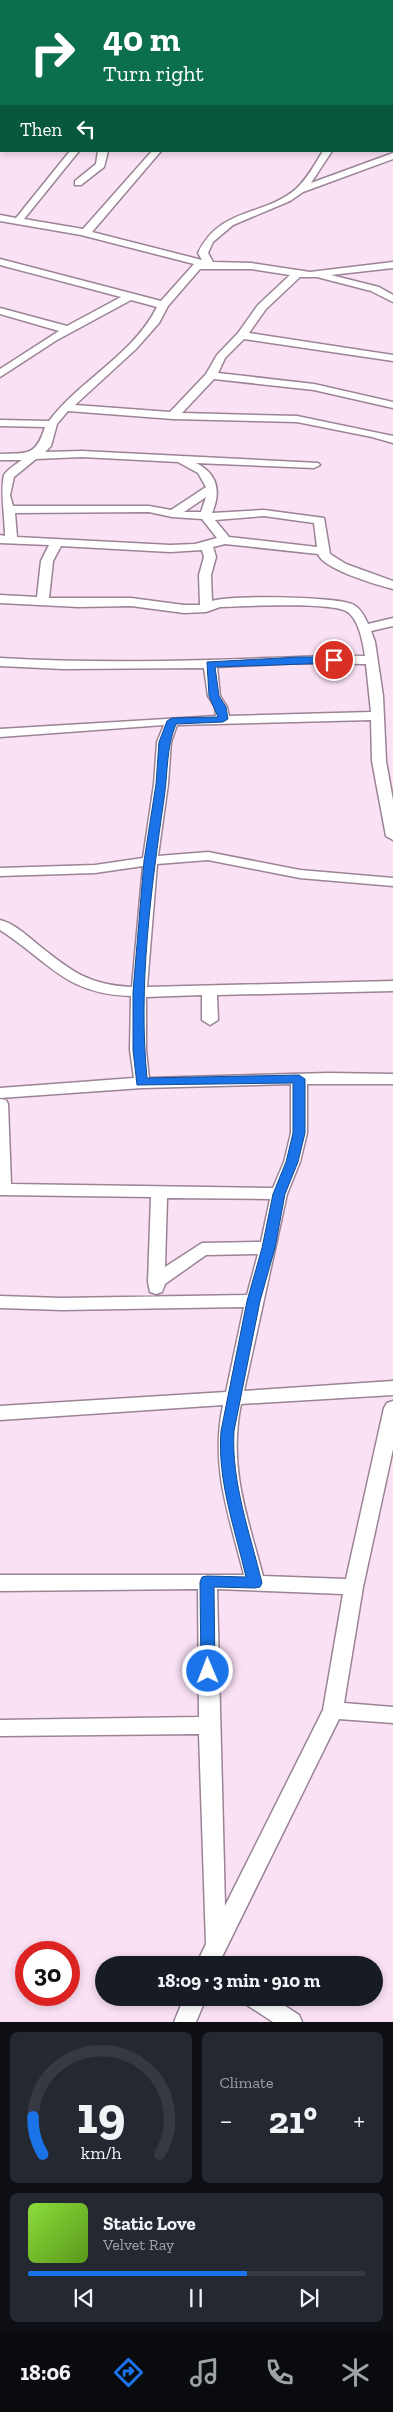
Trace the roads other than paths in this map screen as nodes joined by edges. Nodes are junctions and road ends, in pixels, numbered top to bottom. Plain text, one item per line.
1 (74, 152) edge
2 (103, 152) edge
3 (156, 152) edge
4 (327, 152) edge
5 (393, 156) edge
6 (78, 183) dead end
7 (301, 190) junction
8 (0, 218) edge
9 (18, 221) junction
10 (85, 233) junction
11 (0, 262) edge
12 (210, 265) junction
13 (393, 265) edge
14 (297, 274) junction
15 (310, 275) junction
16 (129, 298) junction
17 (393, 299) edge
18 (163, 305) junction
19 (0, 310) edge
20 (68, 330) junction
21 (242, 335) junction
22 (393, 358) edge
23 (1, 372) edge
24 (211, 375) junction
25 (393, 405) edge
26 (65, 407) junction
27 (172, 416) junction
28 (0, 423) edge
29 (52, 424) junction
30 (393, 440) edge
31 (37, 454) junction
32 (0, 457) edge
33 (170, 459) junction
34 (314, 465) dead end
35 (211, 489) junction
36 (7, 510) junction
37 (172, 514) junction
38 (205, 516) junction
39 (6, 540) edge
40 (225, 540) junction
41 (57, 542) junction
42 (206, 545) junction
43 (323, 551) junction
44 (393, 586) edge
45 (0, 599) edge
46 (43, 600) junction
47 (206, 608) junction
48 (393, 622) edge
49 (365, 628) junction
50 (370, 660) junction
51 (0, 662) edge
52 (210, 664) junction
53 (378, 716) junction
54 (223, 719) junction
55 (172, 721) junction
56 (0, 733) edge
57 (379, 761) junction
58 (393, 768) edge
59 (393, 836) edge
60 (150, 861) junction
61 (0, 872) edge
62 (393, 882) edge
63 (0, 924) edge
64 (393, 986) edge
65 (209, 989) junction
66 (139, 992) junction
67 (210, 1020) dead end
68 (299, 1079) junction
69 (393, 1079) edge
70 (142, 1082) junction
71 (0, 1093) edge
72 (0, 1104) edge
73 (1, 1189) edge
74 (159, 1191) junction
75 (279, 1194) junction
76 (268, 1248) junction
77 (156, 1282) junction
78 (254, 1301) junction
79 (0, 1302) edge
80 (155, 1302) junction
81 (393, 1388) edge
82 (234, 1398) junction
83 (393, 1408) edge
84 (0, 1413) edge
85 (207, 1582) junction
86 (0, 1583) edge
87 (255, 1583) junction
88 (354, 1586) junction
89 (333, 1710) junction
90 (393, 1715) edge
91 (209, 1725) junction
92 (0, 1728) edge
93 (216, 1944) junction
94 (211, 1956) edge
95 (192, 2006) edge
96 (267, 2006) edge
97 (185, 2022) edge
98 (291, 2022) edge

1 - 9 street
2 - 6 street
3 - 10 street
4 - 7 street
5 - 7 street
7 - 12 street
8 - 9 street
9 - 10 street
10 - 12 street
11 - 16 street
12 - 14 street
12 - 18 street
13 - 15 street
14 - 15 street
14 - 21 street
15 - 17 street
16 - 18 street
16 - 20 street
18 - 26 street
19 - 20 street
20 - 23 street
21 - 22 street
21 - 24 street
24 - 25 street
24 - 27 street
26 - 27 street
26 - 29 street
27 - 30 street
28 - 29 street
29 - 31 street
31 - 32 street
31 - 33 street
31 - 36 street
33 - 34 street
33 - 35 street
35 - 37 street
35 - 38 street
36 - 37 street
36 - 39 street
37 - 38 street
38 - 40 street
38 - 43 street
39 - 41 street
40 - 42 street
40 - 43 street
41 - 42 street
41 - 46 street
42 - 47 street
43 - 44 street
45 - 46 street
46 - 47 street
47 - 49 street
48 - 49 street
49 - 50 street
50 - 52 street
50 - 53 street
51 - 52 street
52 - 54 street
53 - 54 street
53 - 57 street
54 - 55 street
55 - 56 street
55 - 60 street
57 - 58 street
57 - 59 street
60 - 61 street
60 - 62 street
60 - 66 street
63 - 66 street
64 - 65 street
65 - 66 street
65 - 67 street
66 - 70 street
68 - 69 street
68 - 70 street
68 - 75 street
70 - 71 street
72 - 73 street
73 - 74 street
74 - 75 street
74 - 77 street
75 - 76 street
76 - 77 street
76 - 78 street
77 - 80 street
78 - 80 street
78 - 82 street
79 - 80 street
81 - 82 street
82 - 84 street
82 - 87 street
83 - 88 street
85 - 86 street
85 - 87 street
85 - 91 street
87 - 88 street
88 - 89 street
89 - 90 street
89 - 93 street
91 - 92 street
91 - 93 street
93 - 94 street
95 - 97 street
96 - 98 street

